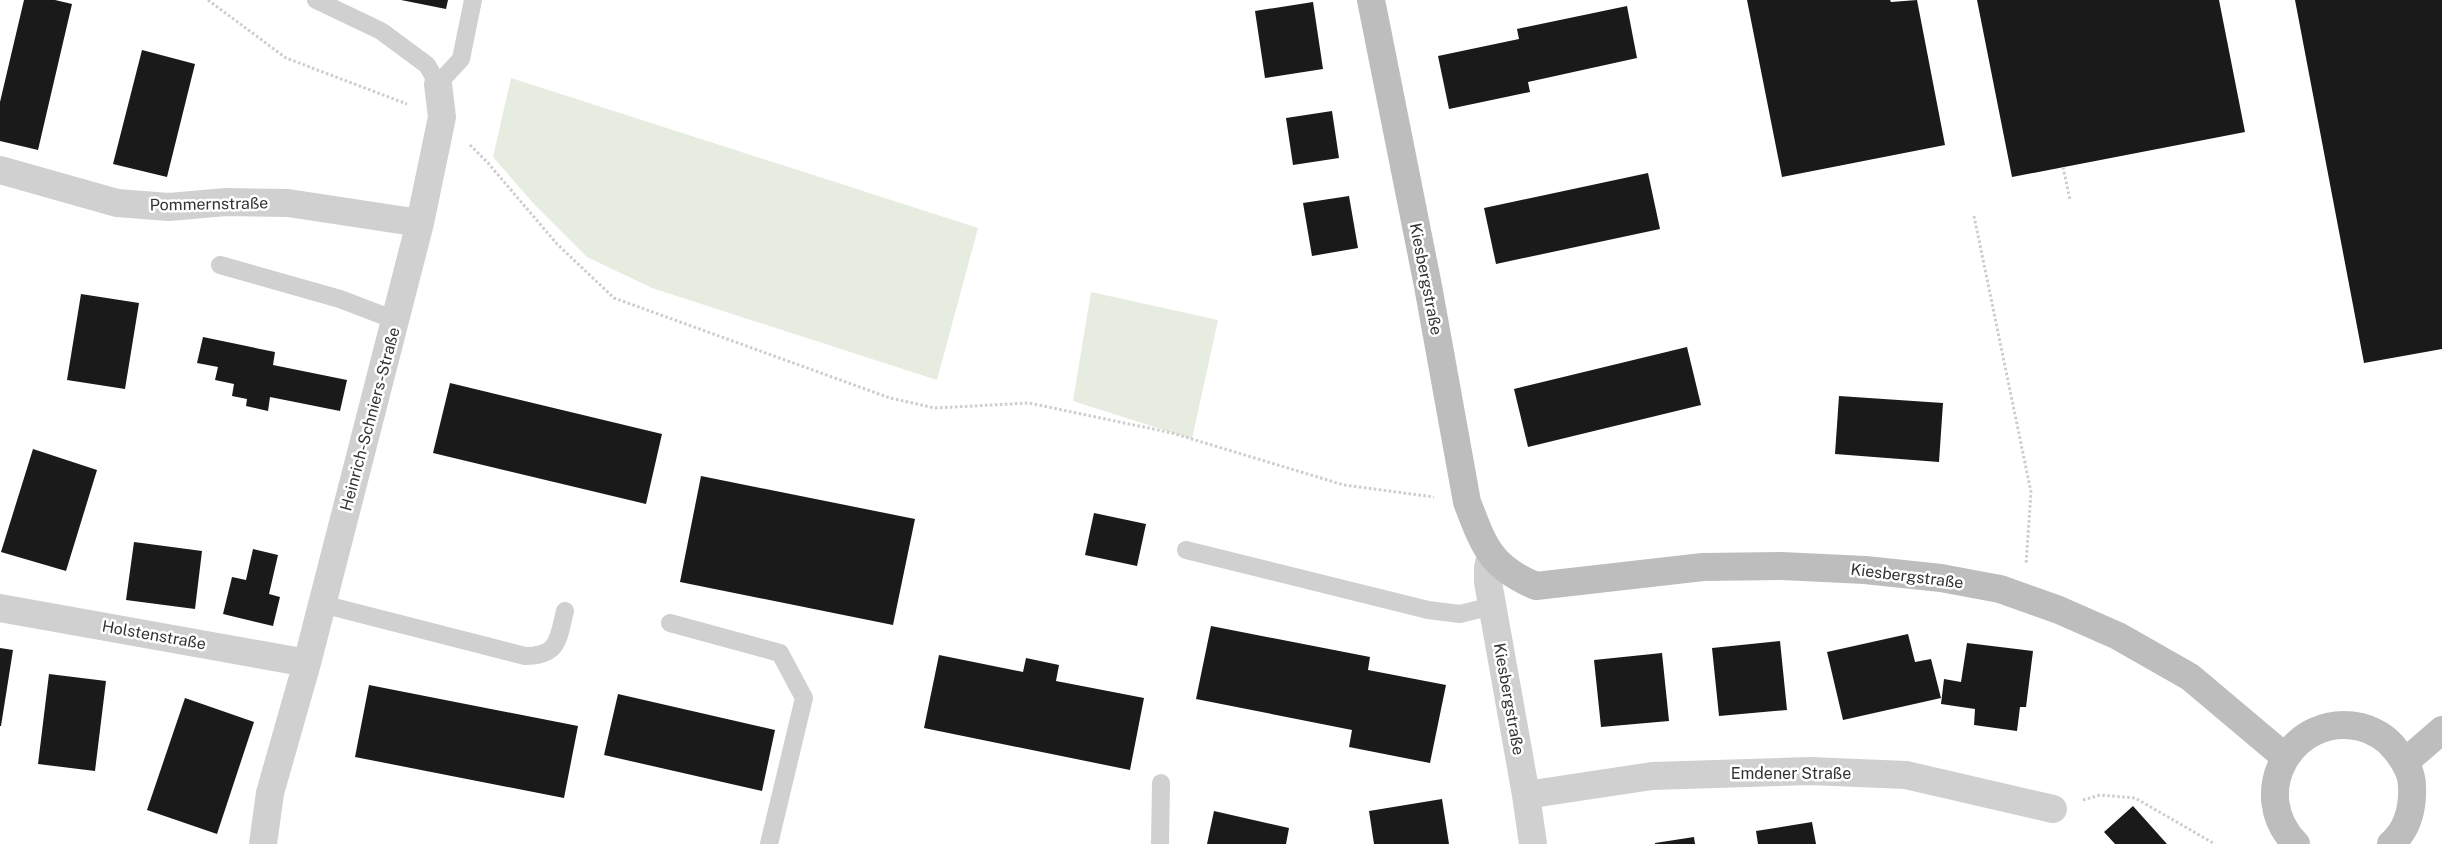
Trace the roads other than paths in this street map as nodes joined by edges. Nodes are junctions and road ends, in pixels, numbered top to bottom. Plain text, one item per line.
1 (316, 0) edge
2 (474, 0) edge
3 (1370, 0) edge
4 (438, 84) junction
5 (0, 170) edge
6 (420, 223) junction
7 (220, 266) dead end
8 (395, 320) junction
9 (1186, 550) dead end
10 (1491, 554) junction
11 (322, 604) junction
12 (1492, 606) junction
13 (0, 608) edge
14 (565, 611) dead end
15 (670, 624) dead end
16 (307, 663) junction
17 (2442, 730) edge
18 (2285, 757) junction
19 (2405, 762) junction
20 (1161, 783) dead end
21 (1526, 795) junction
22 (2054, 809) road end
23 (263, 844) edge
24 (769, 844) edge
25 (1160, 844) edge
26 (1533, 844) edge
27 (2296, 844) edge
28 (2391, 844) edge

1 - 4 lane
2 - 4 lane
3 - 10 street, Kiesbergstraße
4 - 6 street, Heinrich-Schniers-Straße
5 - 6 street, Pommernstraße
6 - 8 street, Heinrich-Schniers-Straße
7 - 8 lane
8 - 11 street, Heinrich-Schniers-Straße
9 - 12 lane
10 - 12 street, Kiesbergstraße
10 - 18 street, Kiesbergstraße
11 - 14 lane
11 - 16 street, Heinrich-Schniers-Straße
12 - 21 street, Kiesbergstraße
13 - 16 street, Holstenstraße
15 - 24 lane
16 - 23 street, Heinrich-Schniers-Straße
17 - 19 street
18 - 19 street
18 - 27 street
19 - 28 street
20 - 25 lane
21 - 22 street, Emdener Straße
21 - 26 street, Kiesbergstraße

